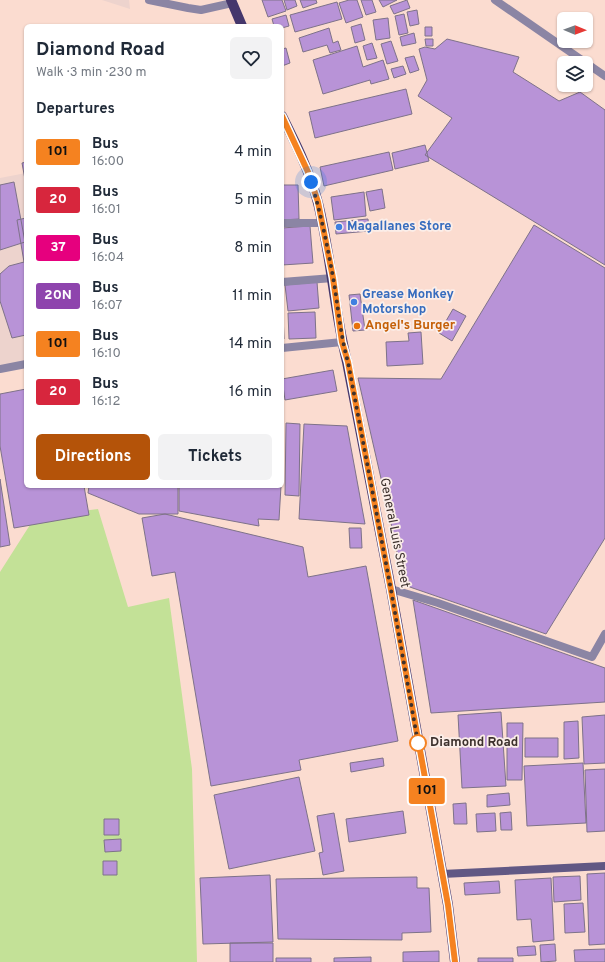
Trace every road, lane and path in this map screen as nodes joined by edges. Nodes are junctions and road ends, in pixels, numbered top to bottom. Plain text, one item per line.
1 (149, 0) edge
2 (496, 0) edge
3 (231, 2) edge
4 (241, 24) edge
5 (605, 76) edge
6 (284, 120) edge
7 (284, 223) edge
8 (322, 223) junction
9 (333, 278) junction
10 (284, 282) edge
11 (342, 342) junction
12 (284, 348) edge
13 (24, 364) edge
14 (0, 369) edge
15 (391, 590) junction
16 (605, 634) edge
17 (605, 866) edge
18 (442, 874) junction
19 (455, 962) edge

1 - 3 street
2 - 5 street
3 - 4 main road
6 - 8 main road, General Luis Street
7 - 8 street
8 - 9 main road, General Luis Street
9 - 10 street
9 - 11 main road, General Luis Street
11 - 12 street
11 - 15 main road, General Luis Street
13 - 14 street
15 - 16 street
15 - 18 main road, General Luis Street
17 - 18 main road
18 - 19 main road, General Luis Street

